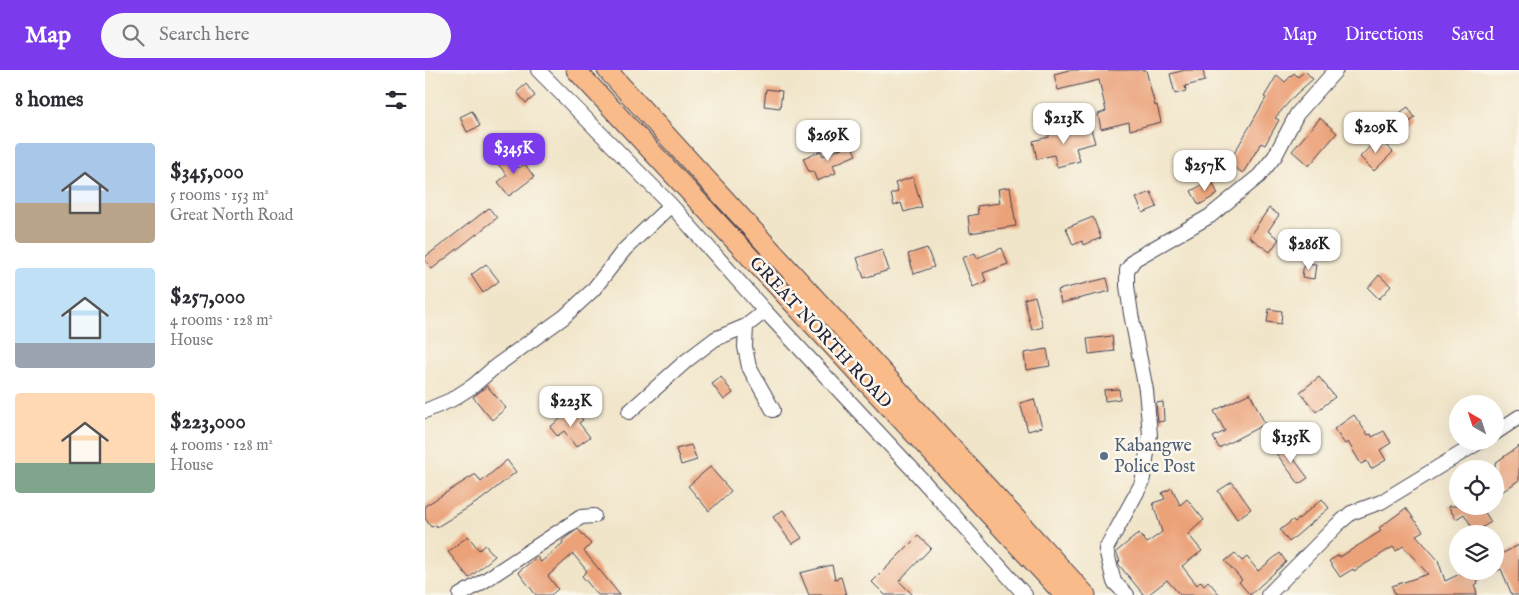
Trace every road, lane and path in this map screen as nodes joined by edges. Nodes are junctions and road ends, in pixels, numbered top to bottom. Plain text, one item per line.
1 (538, 70) edge
2 (576, 70) edge
3 (607, 70) edge
4 (1336, 70) edge
5 (671, 205) junction
6 (765, 311) junction
7 (746, 326) junction
8 (773, 410) dead end
9 (425, 411) edge
10 (629, 412) dead end
11 (1519, 417) edge
12 (1504, 427) edge
13 (1466, 450) edge
14 (594, 516) dead end
15 (460, 595) edge
16 (1025, 595) edge
17 (1064, 595) edge
18 (1086, 595) edge
19 (1127, 595) edge
20 (1268, 595) edge

1 - 5 street
2 - 17 main road, GREAT NORTH ROAD
3 - 18 main road, GREAT NORTH ROAD
4 - 19 street
5 - 6 street
5 - 9 street
6 - 7 street
6 - 16 street
7 - 8 street
7 - 10 street
11 - 12 street
13 - 20 street
14 - 15 street

